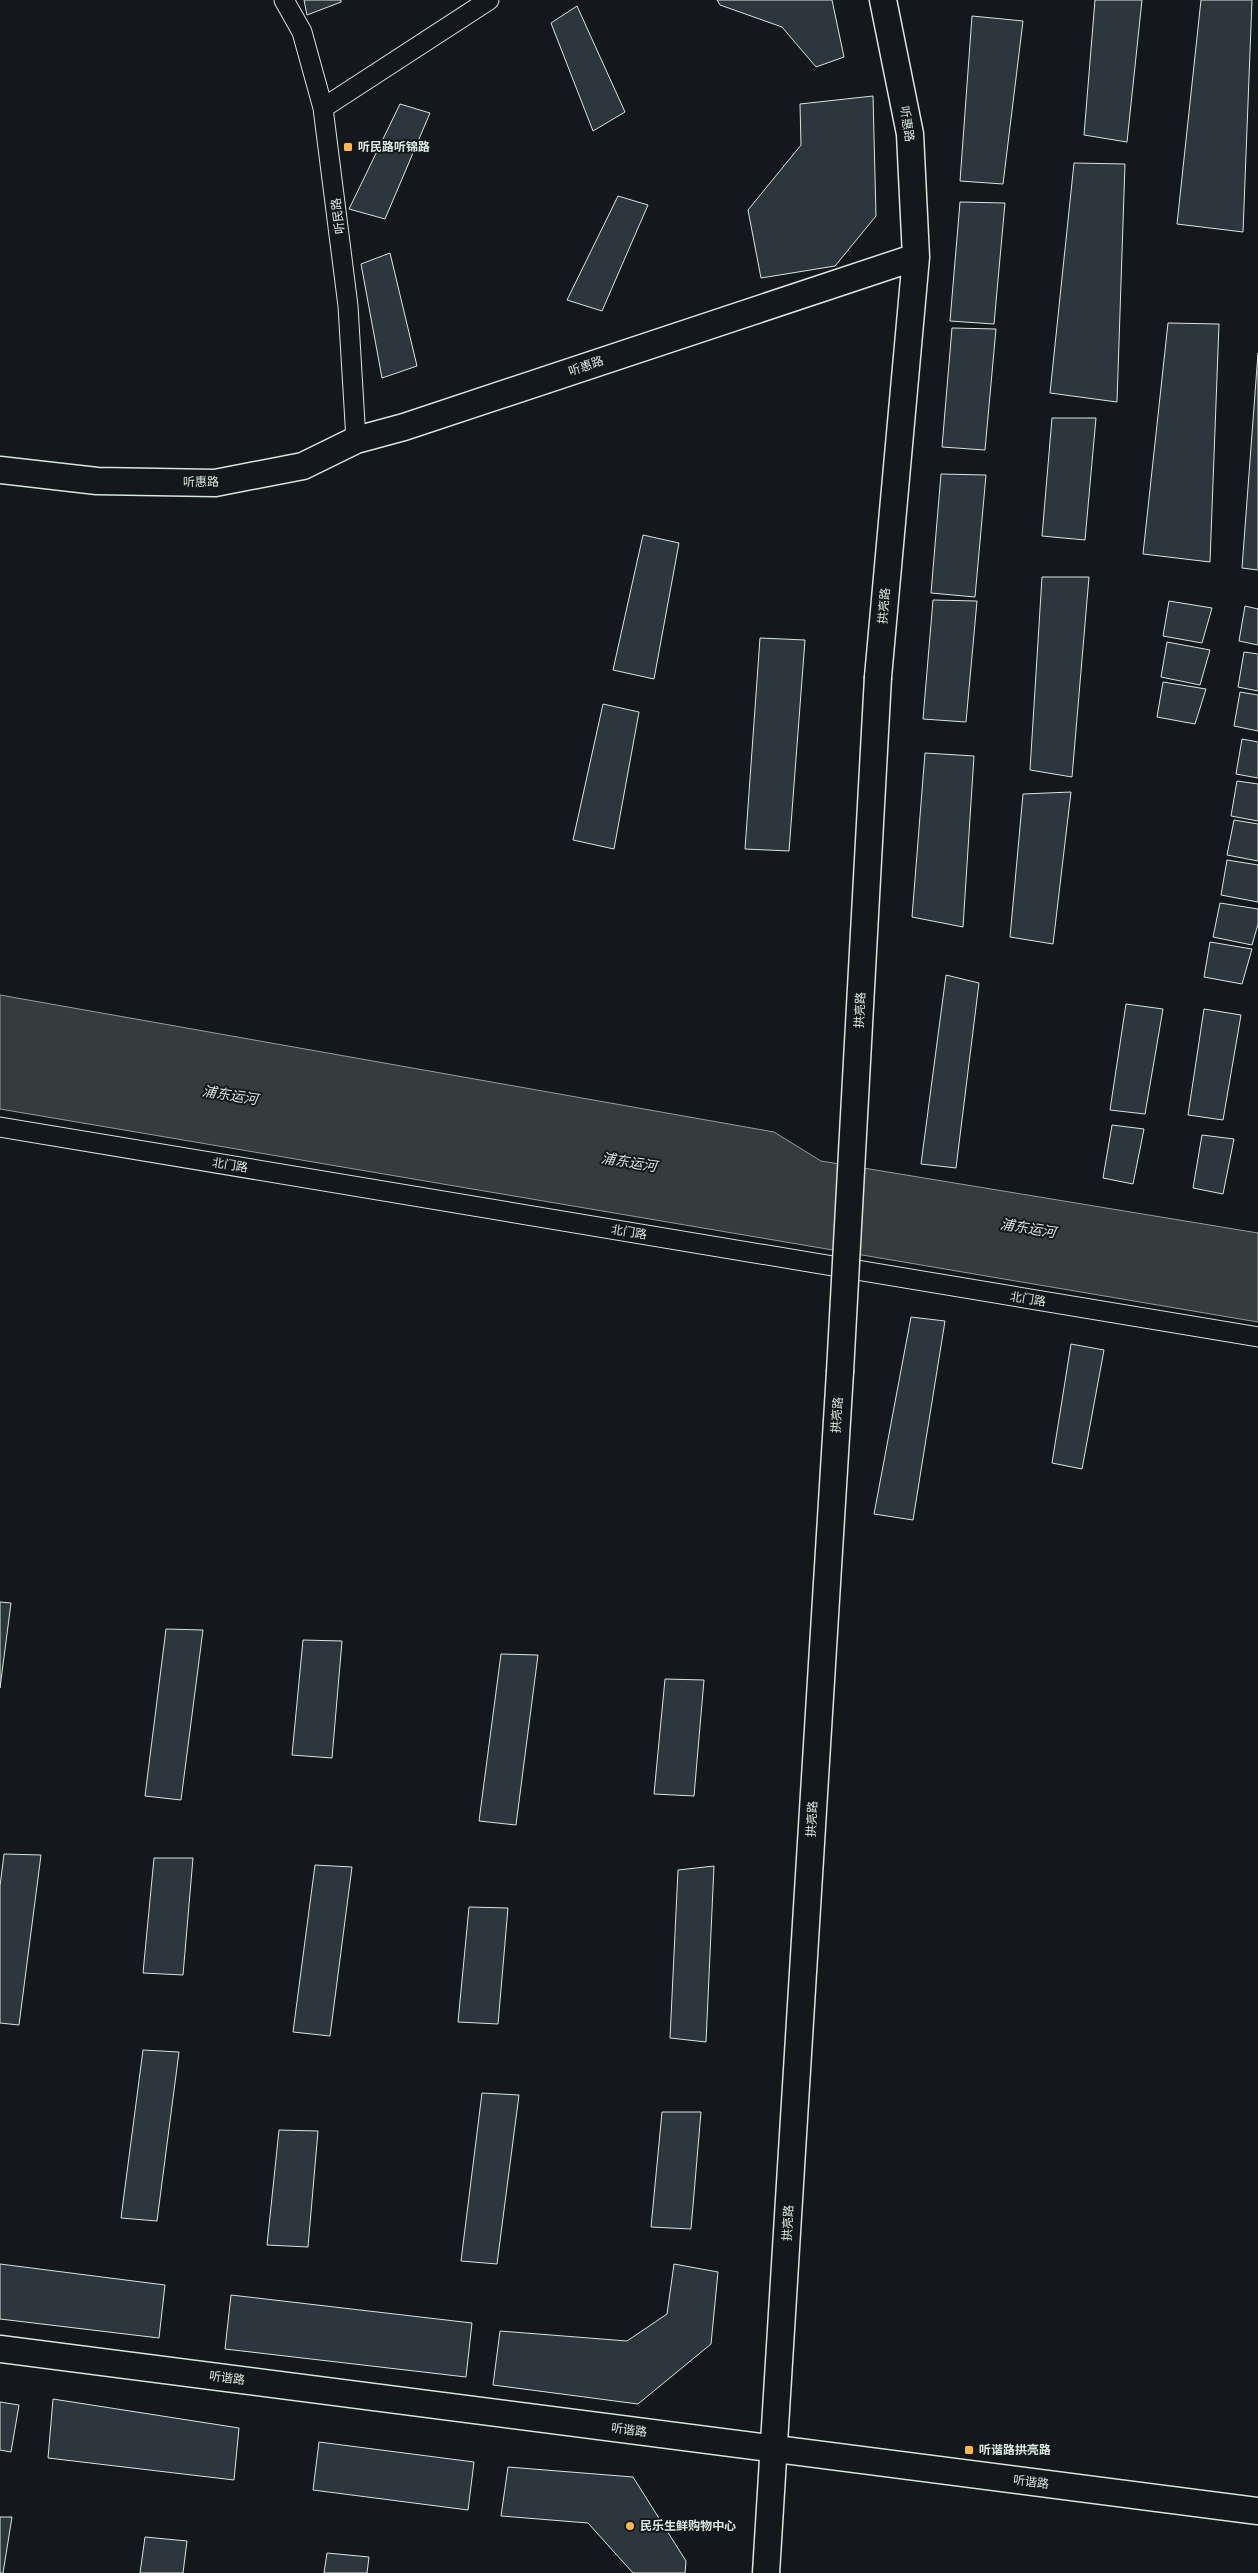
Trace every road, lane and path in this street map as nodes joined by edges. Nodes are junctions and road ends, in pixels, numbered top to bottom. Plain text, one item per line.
1 (284, 0) edge
2 (489, 0) edge
3 (883, 0) edge
4 (324, 108) junction
5 (916, 257) junction
6 (356, 440) junction
7 (0, 470) edge
8 (0, 1127) edge
9 (1258, 1337) edge
10 (0, 2349) edge
11 (774, 2448) junction
12 (1258, 2512) edge
13 (766, 2573) edge

1 - 4 street, 听民路
2 - 4 street
3 - 5 street, 听惠路
4 - 6 street, 听民路
5 - 6 street, 听惠路
5 - 11 street, 拱亮路, bridge
6 - 7 street, 听惠路
8 - 9 street, 北门路
10 - 11 street, 听谐路
11 - 12 street, 听谐路
11 - 13 street, 拱亮路

